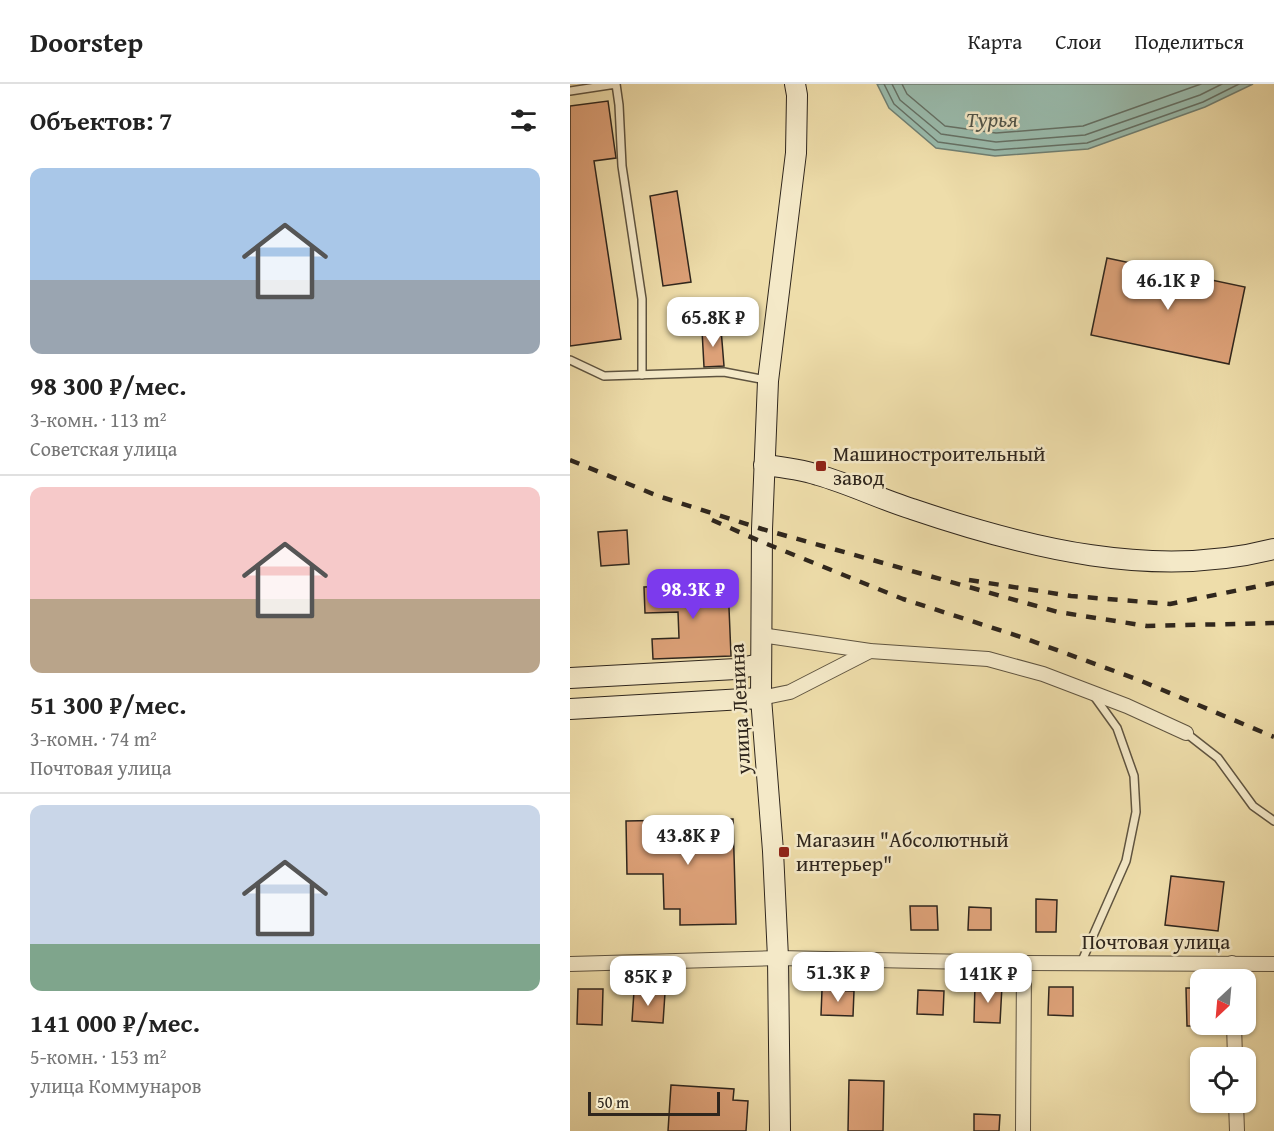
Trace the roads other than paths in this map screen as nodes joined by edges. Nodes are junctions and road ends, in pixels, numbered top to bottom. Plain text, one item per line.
1 (795, 84) edge
2 (570, 91) edge
3 (570, 360) edge
4 (642, 375) junction
5 (768, 381) junction
6 (764, 465) junction
7 (1274, 549) edge
8 (761, 635) junction
9 (870, 651) junction
10 (760, 664) junction
11 (570, 678) edge
12 (1091, 693) junction
13 (761, 698) junction
14 (570, 709) edge
15 (1186, 733) joint
16 (1274, 820) edge
17 (778, 958) junction
18 (1024, 963) junction
19 (1081, 963) junction
20 (1232, 963) junction
21 (570, 964) edge
22 (1274, 964) edge
23 (1232, 969) edge
24 (1236, 1113) edge
25 (780, 1131) edge
26 (1023, 1131) edge
27 (1237, 1131) edge

1 - 5 street, улица Ленина
2 - 4 lane
3 - 4 lane
4 - 5 lane
5 - 6 street, улица Ленина
6 - 7 street
6 - 8 street, улица Ленина
8 - 9 street
8 - 10 street, улица Ленина
9 - 12 street
9 - 13 street
10 - 11 street
10 - 13 street, улица Ленина
12 - 15 street
12 - 19 lane
13 - 14 street
13 - 17 street, улица Ленина
15 - 16 lane
17 - 18 street, Почтовая улица
17 - 21 street, Почтовая улица
17 - 25 street, улица Ленина
18 - 19 street, Почтовая улица
18 - 26 street
19 - 20 street, Почтовая улица
20 - 22 street, Почтовая улица
20 - 23 street
24 - 27 street

